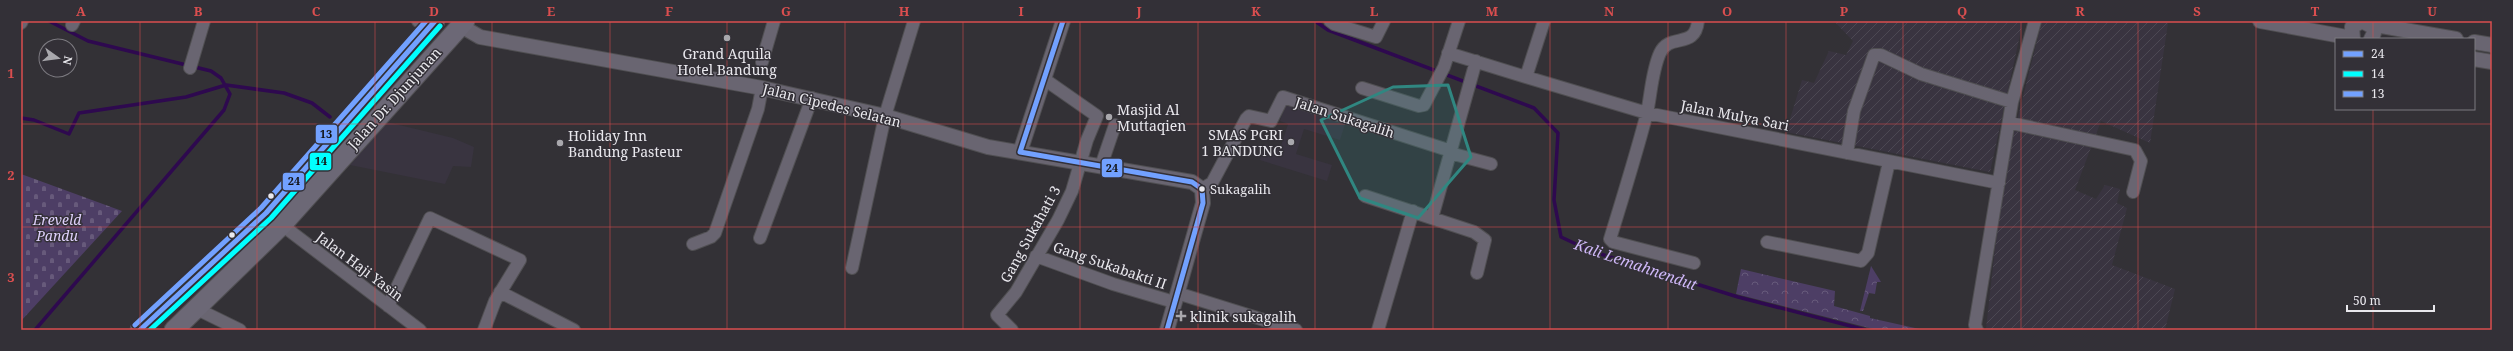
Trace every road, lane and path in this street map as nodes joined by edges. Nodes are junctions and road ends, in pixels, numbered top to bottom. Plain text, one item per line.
1 (204, 21) edge
2 (774, 21) edge
3 (914, 21) edge
4 (1063, 21) edge
5 (1330, 21) edge
6 (1384, 21) edge
7 (1458, 21) edge
8 (1544, 21) edge
9 (1698, 21) edge
10 (2035, 21) edge
11 (2263, 21) edge
12 (429, 22) edge
13 (2359, 22) edge
14 (462, 23) edge
15 (2353, 38) edge
16 (2372, 38) edge
17 (2450, 38) edge
18 (2475, 42) edge
19 (2492, 45) edge
20 (1448, 53) junction
21 (2475, 59) edge
22 (1476, 61) junction
23 (762, 62) dead end
24 (2492, 62) edge
25 (191, 65) dead end
26 (1526, 77) junction
27 (1044, 79) junction
28 (762, 88) junction
29 (1362, 88) dead end
30 (812, 98) junction
31 (2012, 102) junction
32 (1647, 113) junction
33 (885, 116) junction
34 (2011, 123) junction
35 (1115, 125) dead end
36 (1020, 152) junction
37 (1450, 152) junction
38 (1847, 153) junction
39 (1889, 162) junction
40 (1081, 163) junction
41 (1491, 164) dead end
42 (1101, 166) junction
43 (1999, 183) junction
44 (1202, 189) junction
45 (2133, 192) dead end
46 (1365, 196) dead end
47 (1413, 211) junction
48 (1432, 218) junction
49 (282, 225) junction
50 (760, 238) dead end
51 (1766, 242) dead end
52 (693, 244) dead end
53 (1036, 256) junction
54 (1694, 263) dead end
55 (852, 268) dead end
56 (1477, 273) dead end
57 (500, 292) junction
58 (1176, 297) junction
59 (388, 306) junction
60 (195, 308) junction
61 (140, 330) edge
62 (174, 330) edge
63 (240, 330) edge
64 (420, 330) edge
65 (484, 330) edge
66 (574, 330) edge
67 (1012, 330) edge
68 (1167, 330) edge
69 (1296, 330) edge
70 (1378, 330) edge
71 (1977, 330) edge

1 - 25 street
2 - 23 street
3 - 33 street
4 - 27 street
5 - 6 street
7 - 20 street
8 - 26 street
9 - 32 street
10 - 31 street
11 - 15 street
12 - 61 highway, Jalan Dr. Djunjunan
13 - 15 street
13 - 16 street
13 - 17 street
14 - 28 street, Jalan Cipedes Selatan
14 - 49 highway, Jalan Dr. Djunjunan
18 - 19 street
20 - 22 street, Jalan Mulya Sari
20 - 29 street
21 - 24 street
22 - 26 street, Jalan Mulya Sari
22 - 37 street
26 - 32 street, Jalan Mulya Sari
27 - 36 street
27 - 40 street, Gang Sukahati 3
28 - 30 street, Jalan Cipedes Selatan
28 - 52 street
30 - 33 street, Jalan Cipedes Selatan
30 - 50 street
31 - 34 street
31 - 38 street
32 - 38 street, Jalan Mulya Sari
32 - 54 street
33 - 36 street, Jalan Cipedes Selatan
33 - 55 street
34 - 43 street
34 - 45 street
35 - 42 street
36 - 40 street, Jalan Cipedes Selatan
37 - 41 street
37 - 44 street, Jalan Sukagalih
37 - 48 street
38 - 39 street, Jalan Mulya Sari
39 - 43 street, Jalan Mulya Sari
39 - 51 street
40 - 42 street, Jalan Cipedes Selatan
40 - 53 street, Gang Sukahati 3
42 - 44 street, Jalan Cipedes Selatan
43 - 71 street
44 - 58 street
46 - 47 street
47 - 48 street
47 - 70 street
48 - 56 street
49 - 59 street, Jalan Haji Yasin
49 - 60 highway, Jalan Dr. Djunjunan
53 - 58 street, Gang Sukabakti II
53 - 67 street, Gang Sukahati 3
57 - 59 street
57 - 65 street
57 - 66 street
58 - 68 street
58 - 69 street, Gang Sukabakti II
59 - 64 street, Jalan Haji Yasin
60 - 62 highway, Jalan Dr. Djunjunan
60 - 63 street

